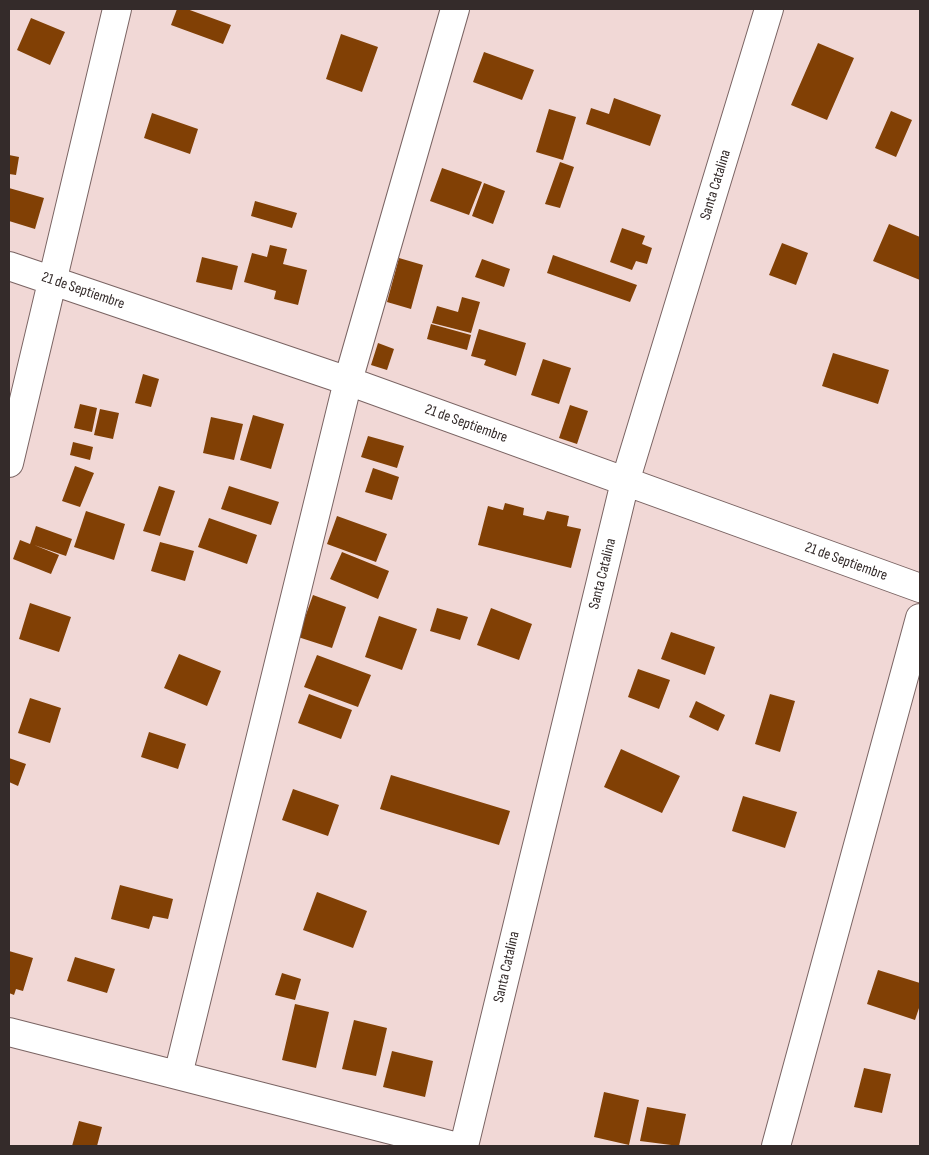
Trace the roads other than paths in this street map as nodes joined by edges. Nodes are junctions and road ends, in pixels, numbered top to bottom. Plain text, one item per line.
1 (117, 9) edge
2 (455, 9) edge
3 (770, 9) edge
4 (9, 266) edge
5 (53, 280) junction
6 (348, 381) junction
7 (9, 463) edge
8 (625, 482) junction
9 (920, 588) edge
10 (920, 618) edge
11 (9, 1032) edge
12 (178, 1075) junction
13 (454, 1146) edge
14 (464, 1146) edge
15 (776, 1146) edge

1 - 5 street
2 - 6 street
3 - 8 street, Santa Catalina
4 - 5 street, 21 de Septiembre
5 - 6 street, 21 de Septiembre
5 - 7 street
6 - 8 street, 21 de Septiembre
6 - 12 street
8 - 9 street, 21 de Septiembre
8 - 14 street, Santa Catalina
10 - 15 street
11 - 12 street
12 - 13 street

